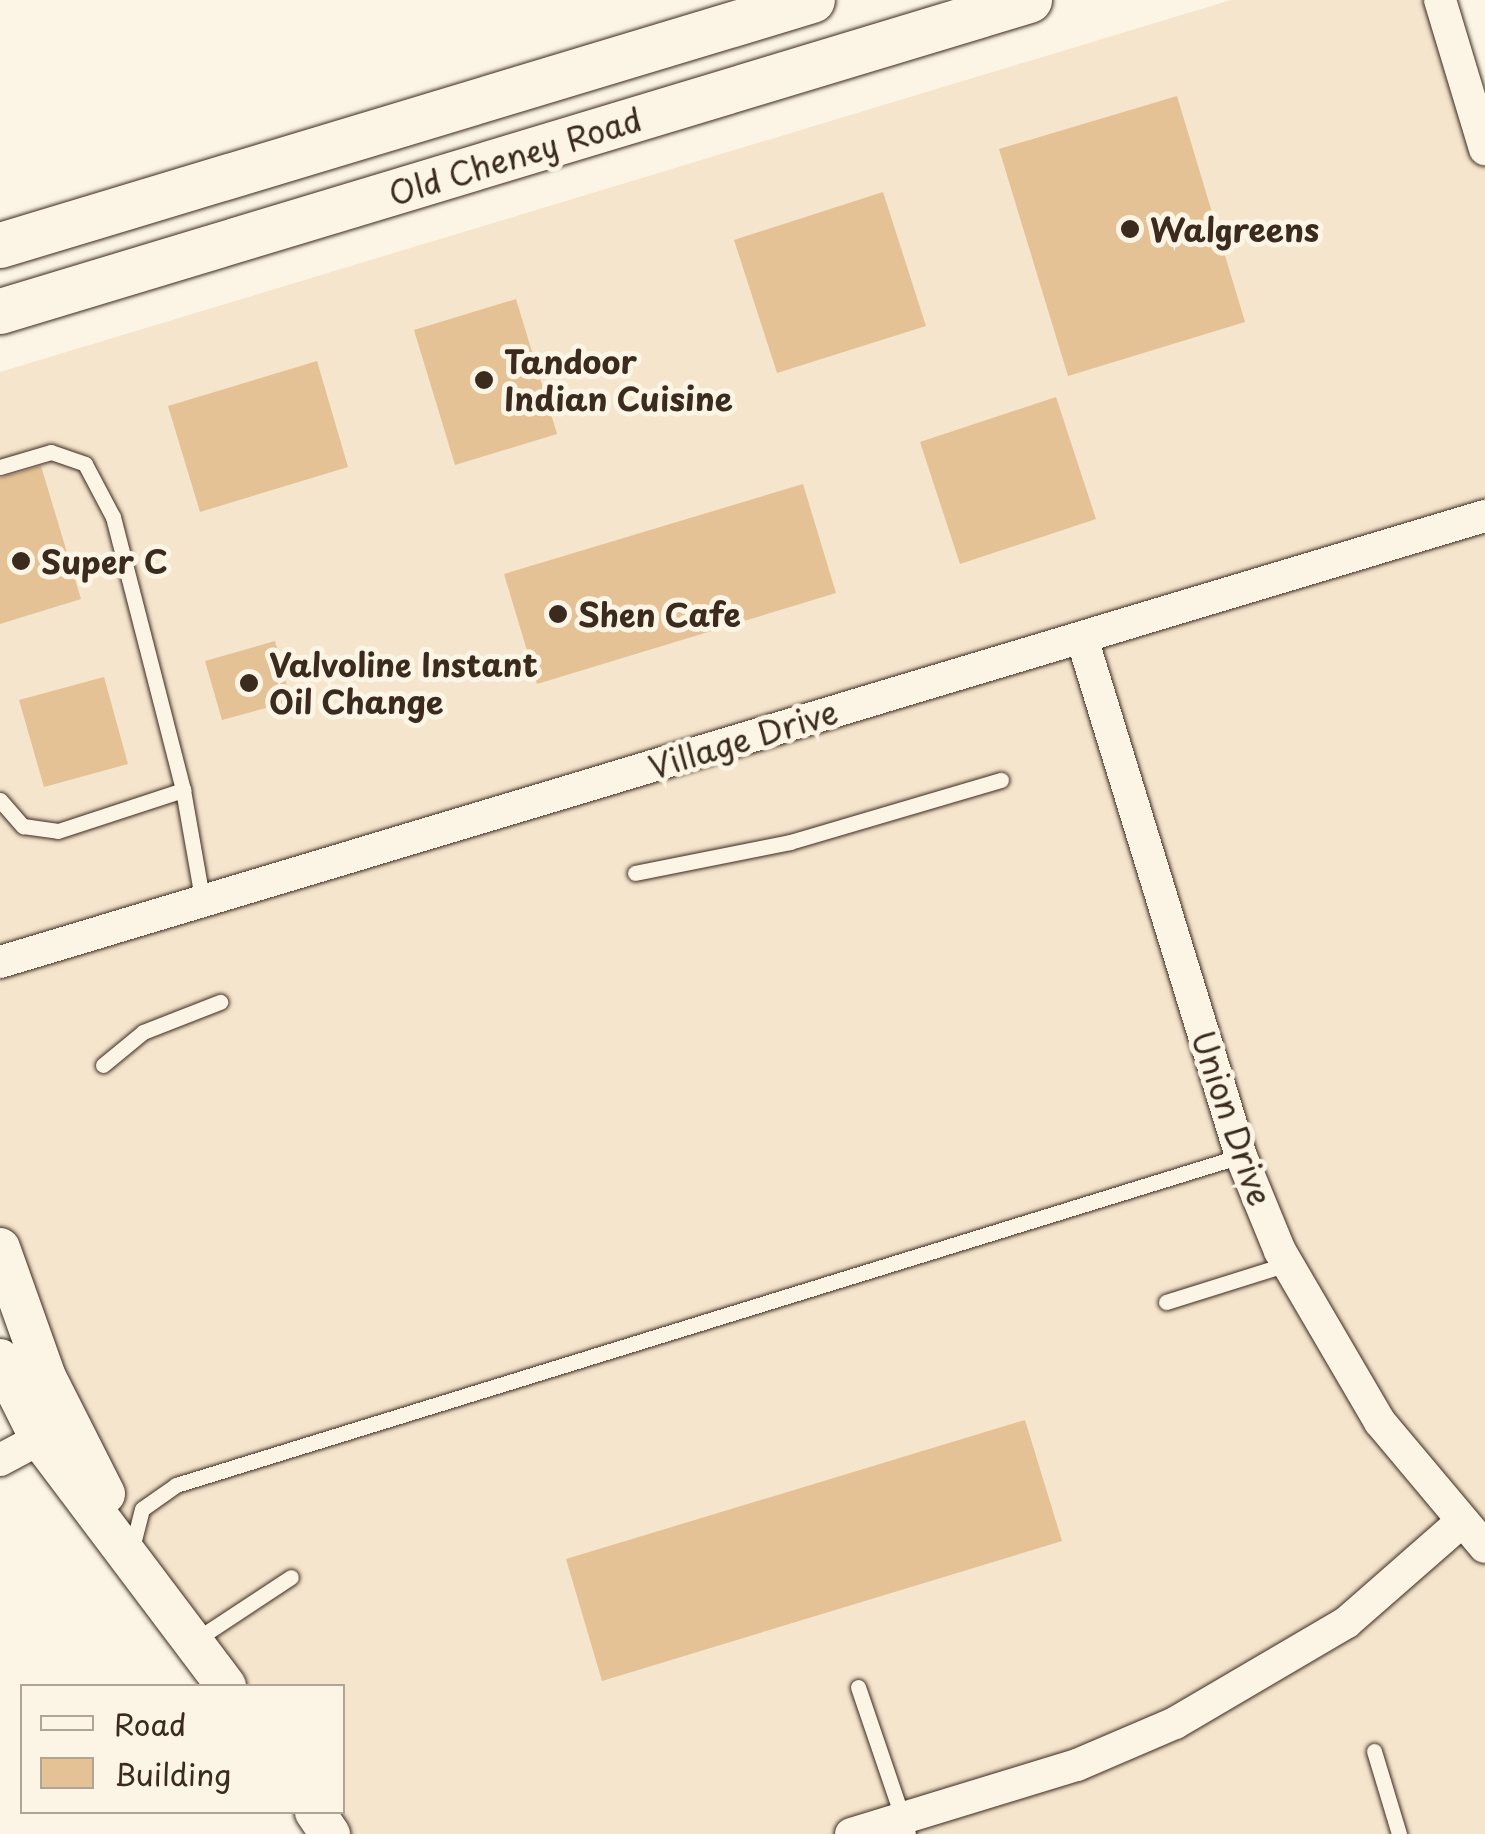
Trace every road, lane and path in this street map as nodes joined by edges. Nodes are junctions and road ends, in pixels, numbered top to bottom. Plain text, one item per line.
1 (812, 0) edge
2 (1029, 0) edge
3 (1440, 0) edge
4 (1485, 148) edge
5 (0, 244) edge
6 (0, 311) edge
7 (0, 467) edge
8 (1485, 516) edge
9 (1082, 638) junction
10 (1001, 780) dead end
11 (183, 790) junction
12 (0, 800) edge
13 (635, 873) dead end
14 (203, 903) junction
15 (0, 962) edge
16 (220, 1002) dead end
17 (103, 1065) dead end
18 (1241, 1156) junction
19 (0, 1248) edge
20 (1286, 1264) junction
21 (1166, 1302) dead end
22 (0, 1359) edge
23 (55, 1431) junction
24 (0, 1460) edge
25 (1460, 1523) junction
26 (1485, 1547) edge
27 (132, 1552) junction
28 (292, 1577) dead end
29 (194, 1641) junction
30 (225, 1684) edge
31 (858, 1687) dead end
32 (1374, 1751) dead end
33 (905, 1826) edge
34 (851, 1834) edge
35 (1399, 1834) edge

1 - 5 main road, Old Cheney Road
2 - 6 main road, Old Cheney Road
3 - 4 street
7 - 11 lane
8 - 9 street, Village Drive
9 - 14 street, Village Drive
9 - 18 street, Union Drive
10 - 13 lane
11 - 12 lane
11 - 14 lane
14 - 15 street, Village Drive
16 - 17 lane
18 - 20 street, Union Drive
18 - 27 lane
19 - 23 street
20 - 21 lane
20 - 25 street, Union Drive
22 - 23 street
23 - 24 street
23 - 27 street
25 - 26 street, Union Drive
25 - 33 street
27 - 29 street
28 - 29 lane
29 - 30 street
31 - 33 lane
32 - 35 lane
33 - 34 street

